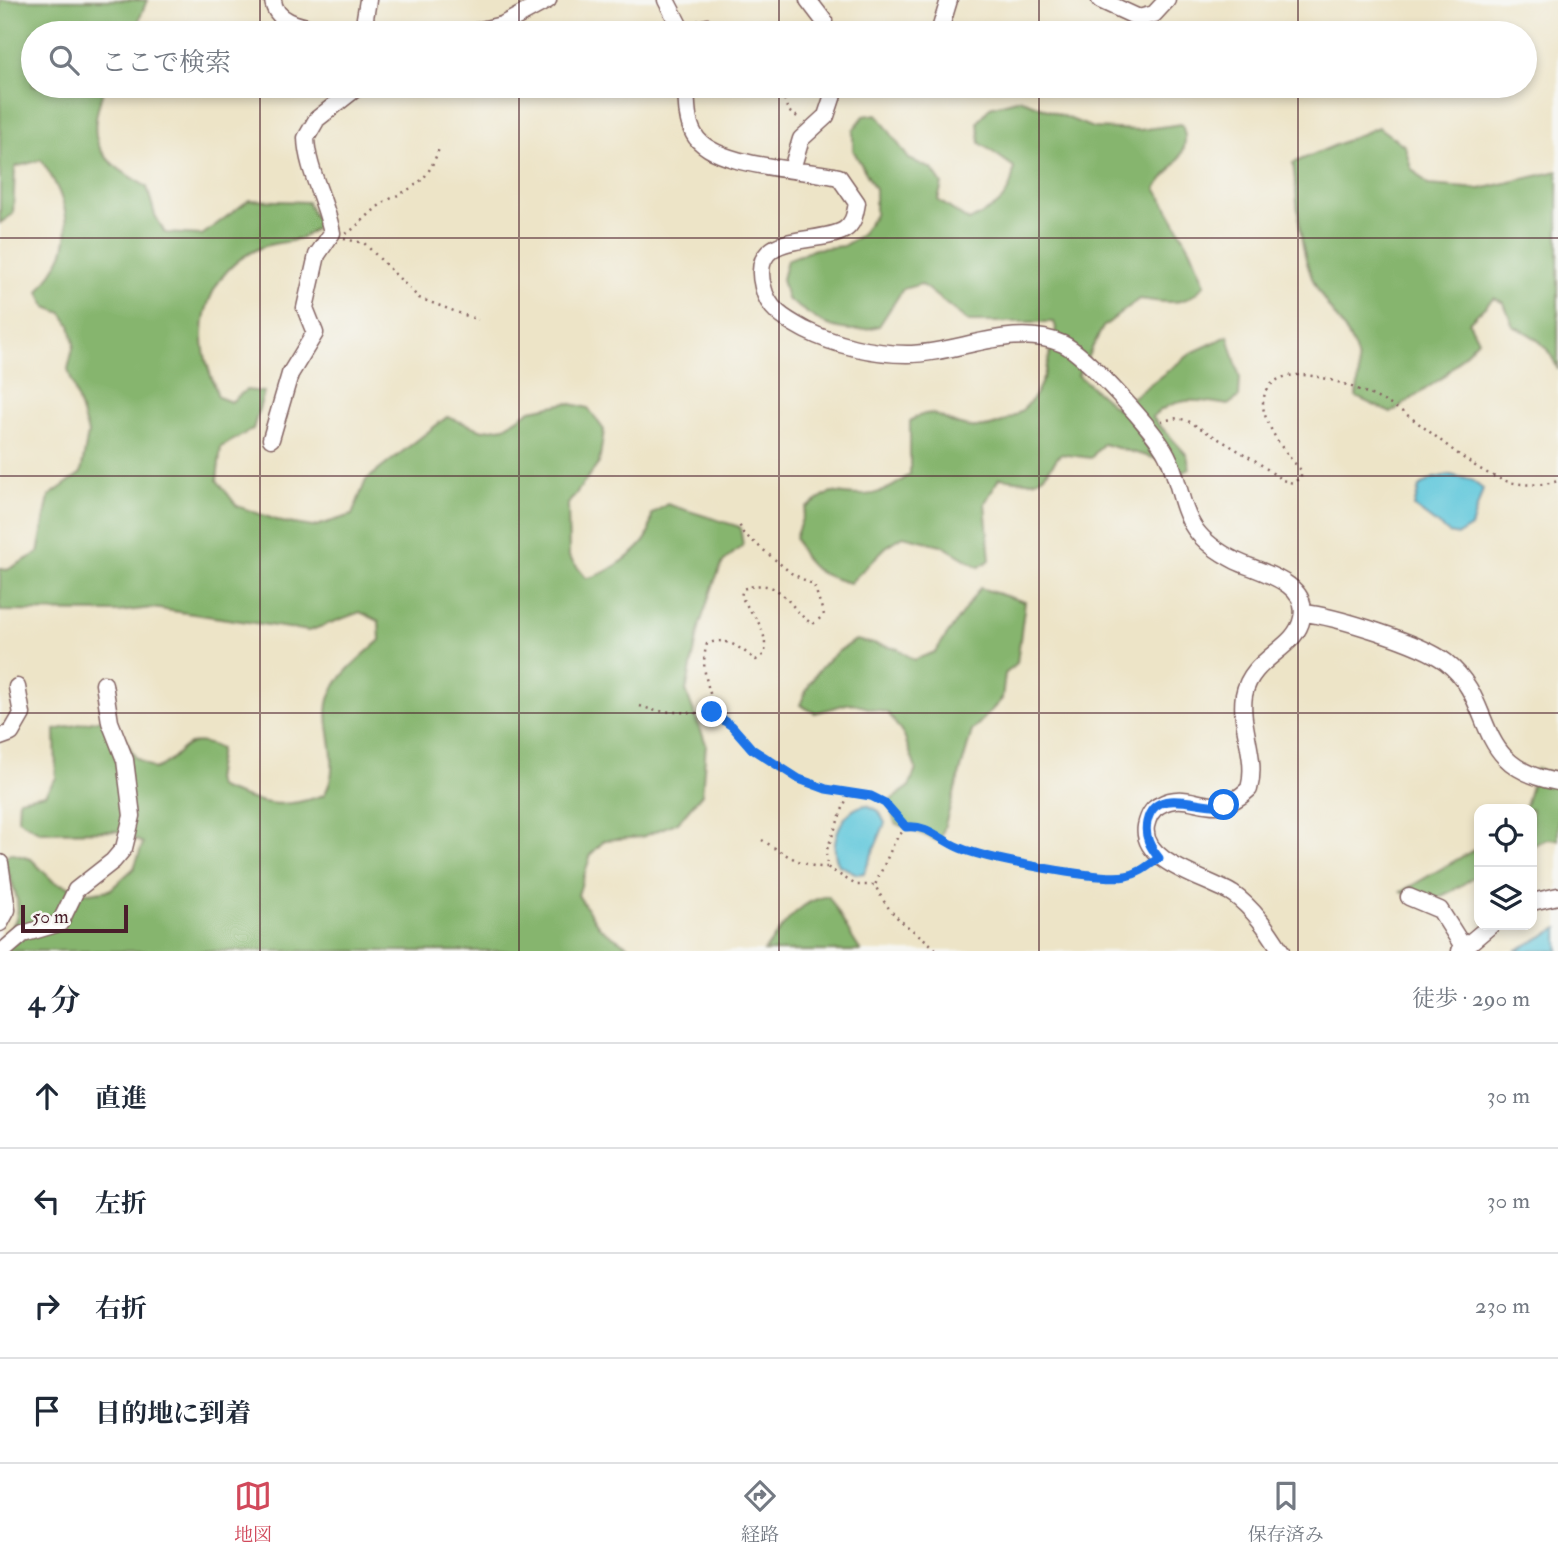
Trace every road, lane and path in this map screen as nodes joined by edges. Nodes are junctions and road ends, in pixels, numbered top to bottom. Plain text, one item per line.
1 (274, 0) edge
2 (368, 0) edge
3 (548, 0) edge
4 (666, 0) edge
5 (808, 0) edge
6 (949, 0) edge
7 (1100, 0) edge
8 (1167, 0) edge
9 (287, 21) edge
10 (366, 21) edge
11 (509, 21) edge
12 (677, 21) edge
13 (824, 21) dead end
14 (943, 21) edge
15 (344, 98) edge
16 (687, 98) edge
17 (784, 98) edge
18 (832, 98) edge
19 (802, 123) dead end
20 (440, 146) dead end
21 (792, 169) junction
22 (478, 320) dead end
23 (1149, 429) junction
24 (271, 439) dead end
25 (1558, 481) edge
26 (739, 524) dead end
27 (1303, 613) junction
28 (104, 684) dead end
29 (17, 687) dead end
30 (640, 706) dead end
31 (716, 714) junction
32 (0, 737) edge
33 (1558, 782) edge
34 (848, 794) junction
35 (906, 827) junction
36 (762, 839) dead end
37 (1159, 858) junction
38 (0, 863) edge
39 (827, 867) junction
40 (875, 884) junction
41 (1558, 896) edge
42 (1409, 897) dead end
43 (1537, 901) edge
44 (0, 923) edge
45 (1485, 930) edge
46 (1462, 949) edge
47 (3, 951) edge
48 (938, 951) edge
49 (1281, 951) edge

1 - 9 street
2 - 10 street
3 - 11 street
4 - 12 street
5 - 13 street
6 - 14 street
7 - 8 street
15 - 24 street
16 - 21 street
17 - 19 path
18 - 21 street
20 - 22 path
21 - 23 street
23 - 25 path
23 - 27 street
26 - 31 path
27 - 33 street
27 - 37 street
28 - 47 street
29 - 32 street
30 - 31 path
31 - 34 path
34 - 35 path
34 - 39 path
35 - 37 path
35 - 40 path
36 - 39 path
37 - 49 street
38 - 44 street
39 - 40 path
40 - 48 path
41 - 43 street
42 - 46 street
45 - 46 street

